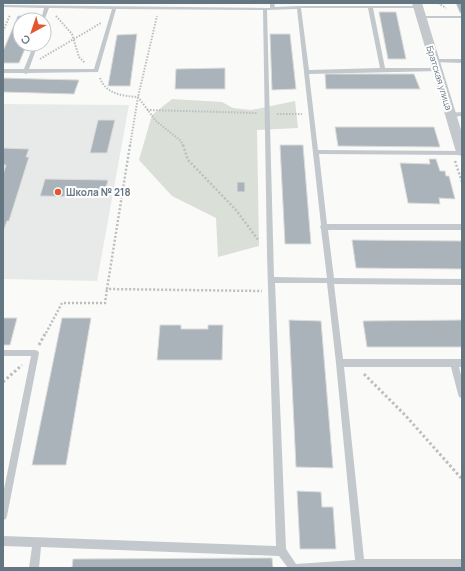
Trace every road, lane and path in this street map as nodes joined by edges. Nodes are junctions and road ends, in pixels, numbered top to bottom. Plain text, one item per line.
1 (272, 3) edge
2 (141, 5) edge
3 (3, 6) edge
4 (14, 6) junction
5 (47, 7) junction
6 (158, 7) junction
7 (299, 7) junction
8 (370, 7) junction
9 (114, 8) junction
10 (265, 9) junction
11 (273, 9) junction
12 (419, 9) edge
13 (45, 12) edge
14 (462, 17) edge
15 (110, 18) junction
16 (3, 31) edge
17 (75, 39) junction
18 (33, 52) edge
19 (462, 61) edge
20 (30, 63) junction
21 (436, 66) junction
22 (97, 70) junction
23 (383, 70) junction
24 (3, 71) edge
25 (26, 72) junction
26 (306, 72) junction
27 (138, 97) junction
28 (146, 110) junction
29 (267, 113) junction
30 (462, 114) edge
31 (311, 115) junction
32 (450, 115) junction
33 (315, 152) junction
34 (462, 153) edge
35 (323, 227) junction
36 (462, 227) edge
37 (270, 255) junction
38 (272, 280) junction
39 (330, 281) junction
40 (462, 282) edge
41 (107, 289) junction
42 (272, 292) junction
43 (3, 353) edge
44 (35, 353) junction
45 (340, 363) junction
46 (354, 363) junction
47 (458, 363) edge
48 (3, 382) edge
49 (462, 394) edge
50 (462, 479) edge
51 (3, 516) edge
52 (3, 541) edge
53 (37, 544) junction
54 (281, 551) junction
55 (360, 564) junction
56 (462, 564) edge
57 (34, 568) edge
58 (296, 568) edge

1 - 11 lane
2 - 6 lane
2 - 9 lane
3 - 4 lane
4 - 5 lane
4 - 16 path
5 - 9 lane
5 - 13 lane
5 - 17 path
6 - 10 lane
6 - 27 path
7 - 8 lane
7 - 11 lane
7 - 26 lane
8 - 12 lane
8 - 23 lane
9 - 15 lane
10 - 11 lane
10 - 29 lane
12 - 14 lane
12 - 21 street, Братская улица
15 - 17 path
15 - 22 lane
17 - 20 path
17 - 22 path
18 - 20 lane
19 - 21 lane
20 - 25 lane
21 - 23 lane
21 - 32 street, Братская улица
22 - 25 lane
22 - 27 path
23 - 26 lane
24 - 25 lane
26 - 31 lane
27 - 28 path
27 - 41 path
28 - 29 path
28 - 37 path
29 - 31 path
29 - 37 lane
30 - 32 lane
31 - 33 lane
32 - 34 street, Братская улица
33 - 34 lane
33 - 35 lane
35 - 36 lane
35 - 39 lane
37 - 38 lane
38 - 39 lane
38 - 42 lane
39 - 40 lane
39 - 45 lane
41 - 42 path
41 - 44 path
42 - 54 lane
43 - 44 lane
44 - 48 path
44 - 51 lane
45 - 46 lane
45 - 55 lane
46 - 47 lane
46 - 50 path
47 - 49 lane
52 - 53 lane
53 - 54 lane
53 - 57 lane
54 - 58 lane
55 - 56 lane
55 - 58 lane

